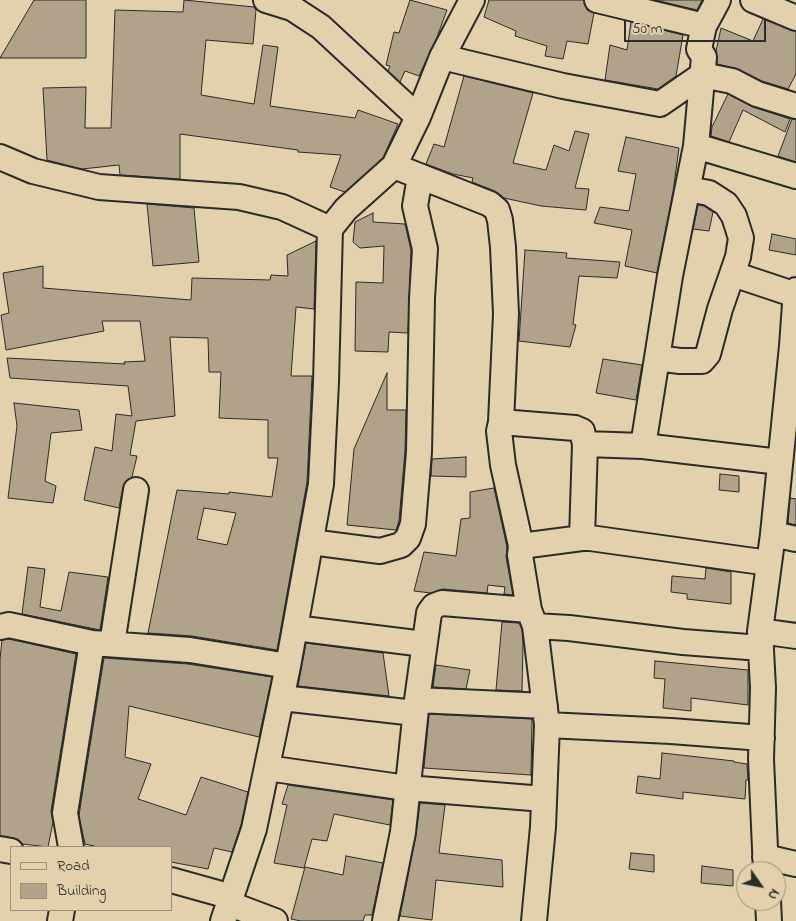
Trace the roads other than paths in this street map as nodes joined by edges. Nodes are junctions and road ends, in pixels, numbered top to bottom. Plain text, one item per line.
1 (266, 0) edge
2 (472, 0) edge
3 (597, 0) edge
4 (718, 0) edge
5 (753, 0) edge
6 (796, 18) edge
7 (704, 26) junction
8 (442, 57) junction
9 (702, 75) junction
10 (796, 106) edge
11 (418, 117) junction
12 (696, 146) junction
13 (0, 157) edge
14 (394, 166) junction
15 (796, 176) edge
16 (420, 177) junction
17 (688, 190) junction
18 (330, 229) junction
19 (733, 274) junction
20 (796, 294) edge
21 (794, 347) edge
22 (657, 358) junction
23 (791, 398) edge
24 (501, 422) junction
25 (585, 444) junction
26 (643, 446) junction
27 (780, 462) junction
28 (136, 490) dead end
29 (773, 534) junction
30 (582, 538) junction
31 (796, 539) edge
32 (311, 542) junction
33 (521, 546) junction
34 (769, 563) junction
35 (532, 618) junction
36 (0, 626) edge
37 (295, 628) junction
38 (796, 636) edge
39 (760, 640) junction
40 (102, 643) junction
41 (424, 644) junction
42 (288, 666) junction
43 (282, 698) junction
44 (416, 706) junction
45 (546, 715) junction
46 (762, 738) junction
47 (267, 768) junction
48 (407, 788) junction
49 (544, 799) junction
50 (72, 846) edge
51 (765, 861) edge
52 (172, 880) edge
53 (228, 907) edge
54 (270, 920) edge
55 (386, 921) edge
56 (534, 921) edge

1 - 11 street
2 - 8 street
3 - 7 street
4 - 7 street
5 - 6 street
7 - 9 street
8 - 9 street
8 - 11 street
9 - 10 street
9 - 12 street
11 - 14 street
12 - 15 street
12 - 17 street
13 - 18 street
14 - 16 street
14 - 18 street
16 - 24 street
16 - 32 street
17 - 19 street
17 - 22 street
18 - 32 street
19 - 20 street
19 - 22 street
20 - 21 street
21 - 23 street
22 - 26 street
23 - 27 street
24 - 25 street
24 - 33 street
25 - 26 street
25 - 30 street
26 - 27 street
27 - 29 street
28 - 40 street
29 - 31 street
29 - 34 street
30 - 33 street
30 - 34 street
32 - 37 street
33 - 35 street
34 - 39 street
35 - 39 street
35 - 41 street
35 - 45 street
36 - 40 street
37 - 41 street
37 - 42 street
38 - 39 street
39 - 46 street
40 - 42 street
40 - 50 street
41 - 44 street
42 - 43 street
43 - 44 street
43 - 47 street
44 - 45 street
44 - 48 street
45 - 46 street
45 - 49 street
46 - 51 street
47 - 48 street
47 - 53 street
48 - 49 street
48 - 55 street
49 - 56 street
52 - 53 street
53 - 54 street

